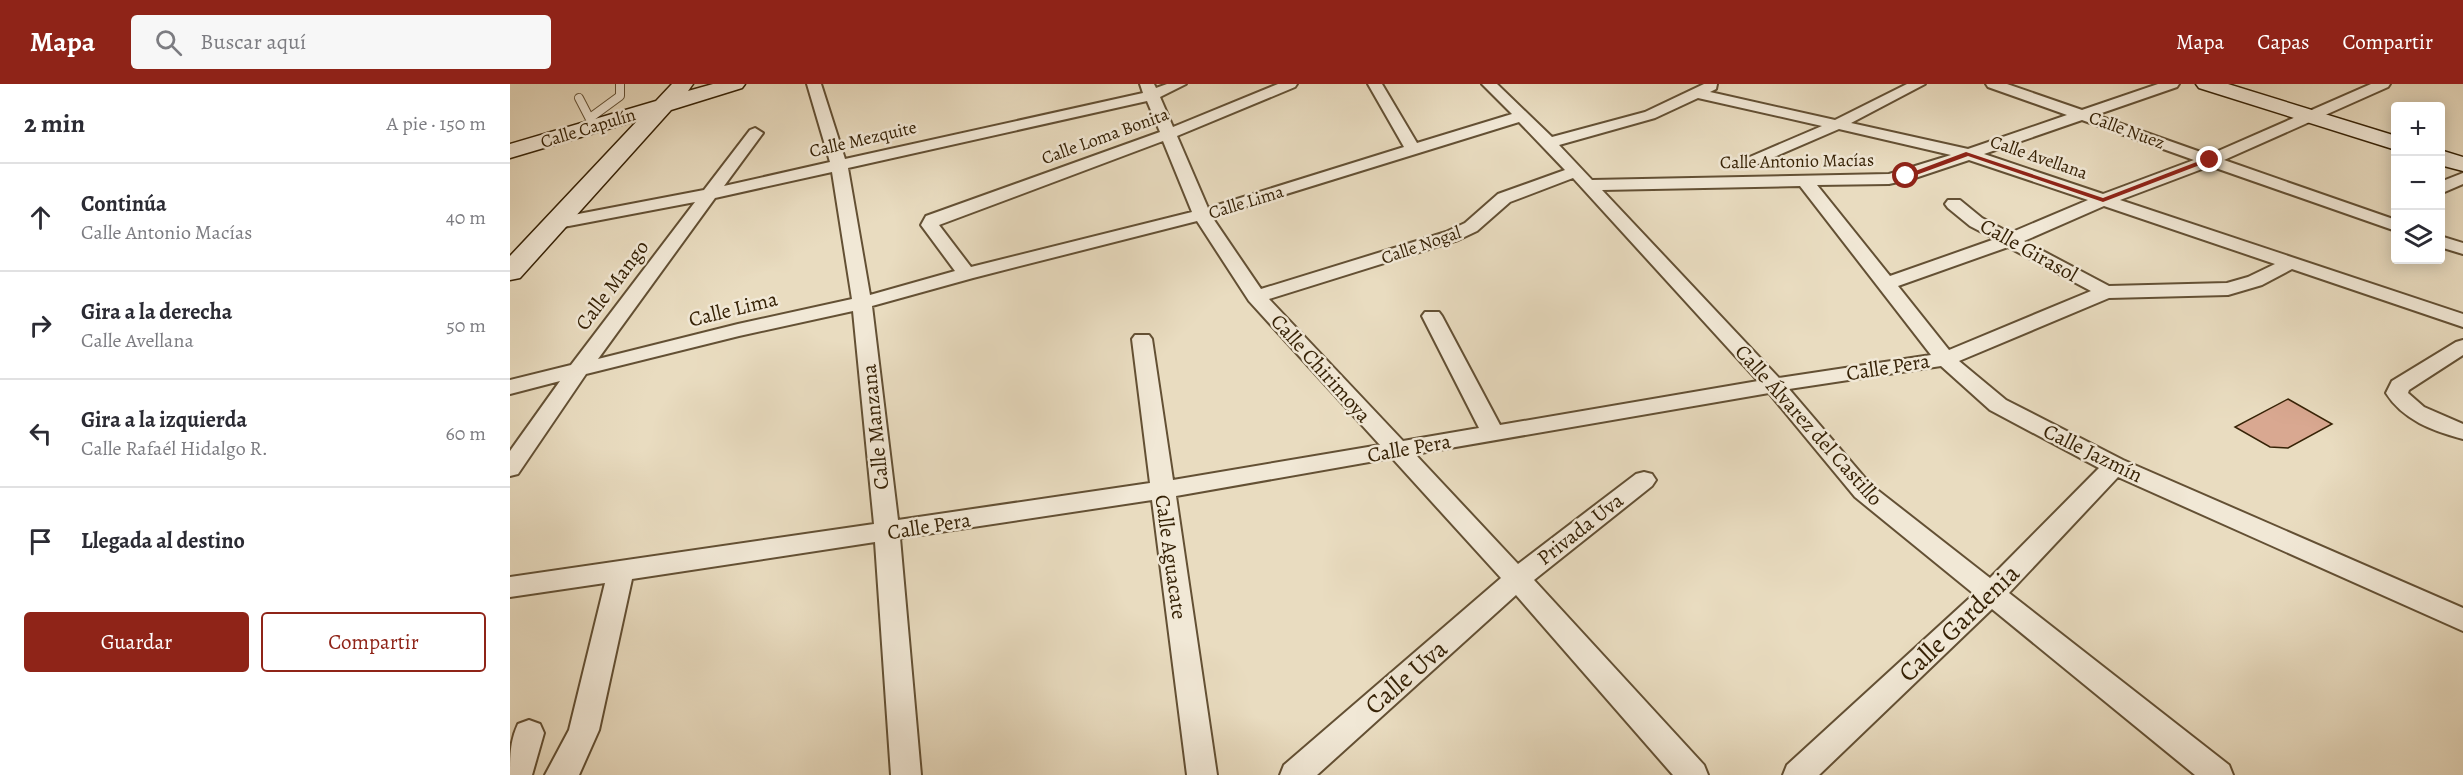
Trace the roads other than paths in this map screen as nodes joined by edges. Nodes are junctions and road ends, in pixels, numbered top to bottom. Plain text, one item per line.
1 (620, 84) edge
2 (683, 84) edge
3 (735, 84) edge
4 (814, 84) edge
5 (1179, 84) edge
6 (1290, 84) edge
7 (1375, 84) edge
8 (1489, 84) edge
9 (1716, 84) edge
10 (1918, 84) edge
11 (1993, 84) edge
12 (2172, 84) edge
13 (2206, 84) edge
14 (2383, 84) edge
15 (1150, 89) edge
16 (1697, 93) junction
17 (579, 98) dead end
18 (664, 105) junction
19 (2083, 114) junction
20 (1522, 116) junction
21 (2311, 117) junction
22 (592, 122) junction
23 (1836, 124) junction
24 (755, 133) dead end
25 (1168, 134) junction
26 (2391, 141) edge
27 (1549, 143) junction
28 (1413, 149) junction
29 (510, 151) edge
30 (1968, 154) junction
31 (2445, 159) edge
32 (2210, 160) junction
33 (1751, 162) dead end
34 (2463, 164) edge
35 (839, 165) junction
36 (2463, 178) edge
37 (1582, 179) junction
38 (1803, 179) junction
39 (2445, 187) edge
40 (710, 194) junction
41 (2103, 200) junction
42 (1954, 204) dead end
43 (1203, 215) junction
44 (2387, 223) edge
45 (553, 224) junction
46 (2010, 240) junction
47 (2445, 244) edge
48 (2463, 249) edge
49 (2292, 262) junction
50 (510, 272) edge
51 (966, 274) junction
52 (1886, 284) junction
53 (2106, 292) junction
54 (1256, 297) junction
55 (862, 303) junction
56 (1432, 316) dead end
57 (2463, 321) edge
58 (1142, 339) dead end
59 (2463, 346) edge
60 (1945, 358) junction
61 (577, 372) junction
62 (1774, 385) junction
63 (510, 387) edge
64 (2463, 432) edge
65 (1493, 433) junction
66 (1396, 451) junction
67 (2115, 466) junction
68 (510, 468) edge
69 (1644, 480) dead end
70 (1162, 490) junction
71 (887, 532) junction
72 (621, 571) junction
73 (1517, 579) junction
74 (510, 587) edge
75 (1990, 595) junction
76 (2463, 620) edge
77 (529, 733) dead end
78 (517, 775) edge
79 (560, 775) edge
80 (906, 775) edge
81 (1202, 775) edge
82 (1295, 775) edge
83 (1693, 775) edge
84 (1798, 775) edge
85 (2218, 775) edge

1 - 22 lane
2 - 18 street
3 - 18 street, Calle Capulín
4 - 35 street, Calle Manzana
5 - 15 street, Calle Mezquite
6 - 25 street, Calle Loma Bonita
7 - 28 street
8 - 20 street, Calle Álvarez del Castillo
9 - 16 street
10 - 23 street
11 - 19 street, Calle Nuez
12 - 19 street, Calle Antonio Macías
13 - 21 street
14 - 21 street
15 - 25 street, Calle Chirimoya
15 - 35 street, Calle Mezquite
16 - 23 street, Calle Avellana
16 - 27 street
17 - 22 lane
18 - 22 street, Calle Capulín
18 - 45 street
19 - 30 street, Calle Antonio Macías
19 - 32 street, Calle Nuez
20 - 27 street, Calle Álvarez del Castillo
20 - 28 street, Calle Lima
21 - 26 street
21 - 32 street
22 - 29 street, Calle Capulín
23 - 30 street, Calle Avellana
23 - 33 street
24 - 40 street, Calle Mango
25 - 43 street, Calle Chirimoya
25 - 51 street, Calle Loma Bonita
27 - 37 street, Calle Álvarez del Castillo
28 - 43 street, Calle Lima
30 - 38 street, Calle Antonio Macías
30 - 41 street, Calle Avellana
31 - 34 street
32 - 41 street
32 - 44 street, Calle Nuez
35 - 40 street, Calle Mezquite
35 - 55 street, Calle Manzana
36 - 39 street
37 - 38 street, Calle Antonio Macías
37 - 54 street, Calle Nogal
37 - 62 street, Calle Álvarez del Castillo
38 - 52 street, Calle Jazmín
40 - 45 street, Calle Mezquite
40 - 61 street, Calle Mango
41 - 46 street
41 - 49 street, Calle Avellana
42 - 46 street, Calle Girasol
43 - 51 street, Calle Lima
43 - 54 street, Calle Chirimoya
45 - 50 street
46 - 52 street
46 - 53 street, Calle Girasol
47 - 48 street
49 - 53 street, Calle Pera
49 - 57 street, Calle Avellana
51 - 55 street, Calle Lima
52 - 60 street, Calle Jazmín
53 - 60 street, Calle Pera
54 - 66 street, Calle Chirimoya
55 - 61 street, Calle Lima
55 - 71 street, Calle Manzana
56 - 65 street
58 - 70 street, Calle Aguacate
59 - 64 street
60 - 62 street, Calle Pera
60 - 67 street, Calle Jazmín
61 - 63 street, Calle Lima
61 - 68 street, Calle Mango
62 - 65 street, Calle Pera
62 - 75 street, Calle Álvarez del Castillo
65 - 66 street, Calle Pera
66 - 70 street, Calle Pera
66 - 73 street, Calle Chirimoya
67 - 75 street, Calle Gardenia
67 - 76 street, Calle Jazmín
69 - 73 street, Privada Uva
70 - 71 street, Calle Pera
70 - 81 street, Calle Aguacate
71 - 72 street, Calle Pera
71 - 80 street, Calle Manzana
72 - 74 street, Calle Pera
72 - 79 street
73 - 82 street, Calle Uva
73 - 83 street, Calle Chirimoya
75 - 84 street, Calle Gardenia
75 - 85 street, Calle Álvarez del Castillo
77 - 78 street

